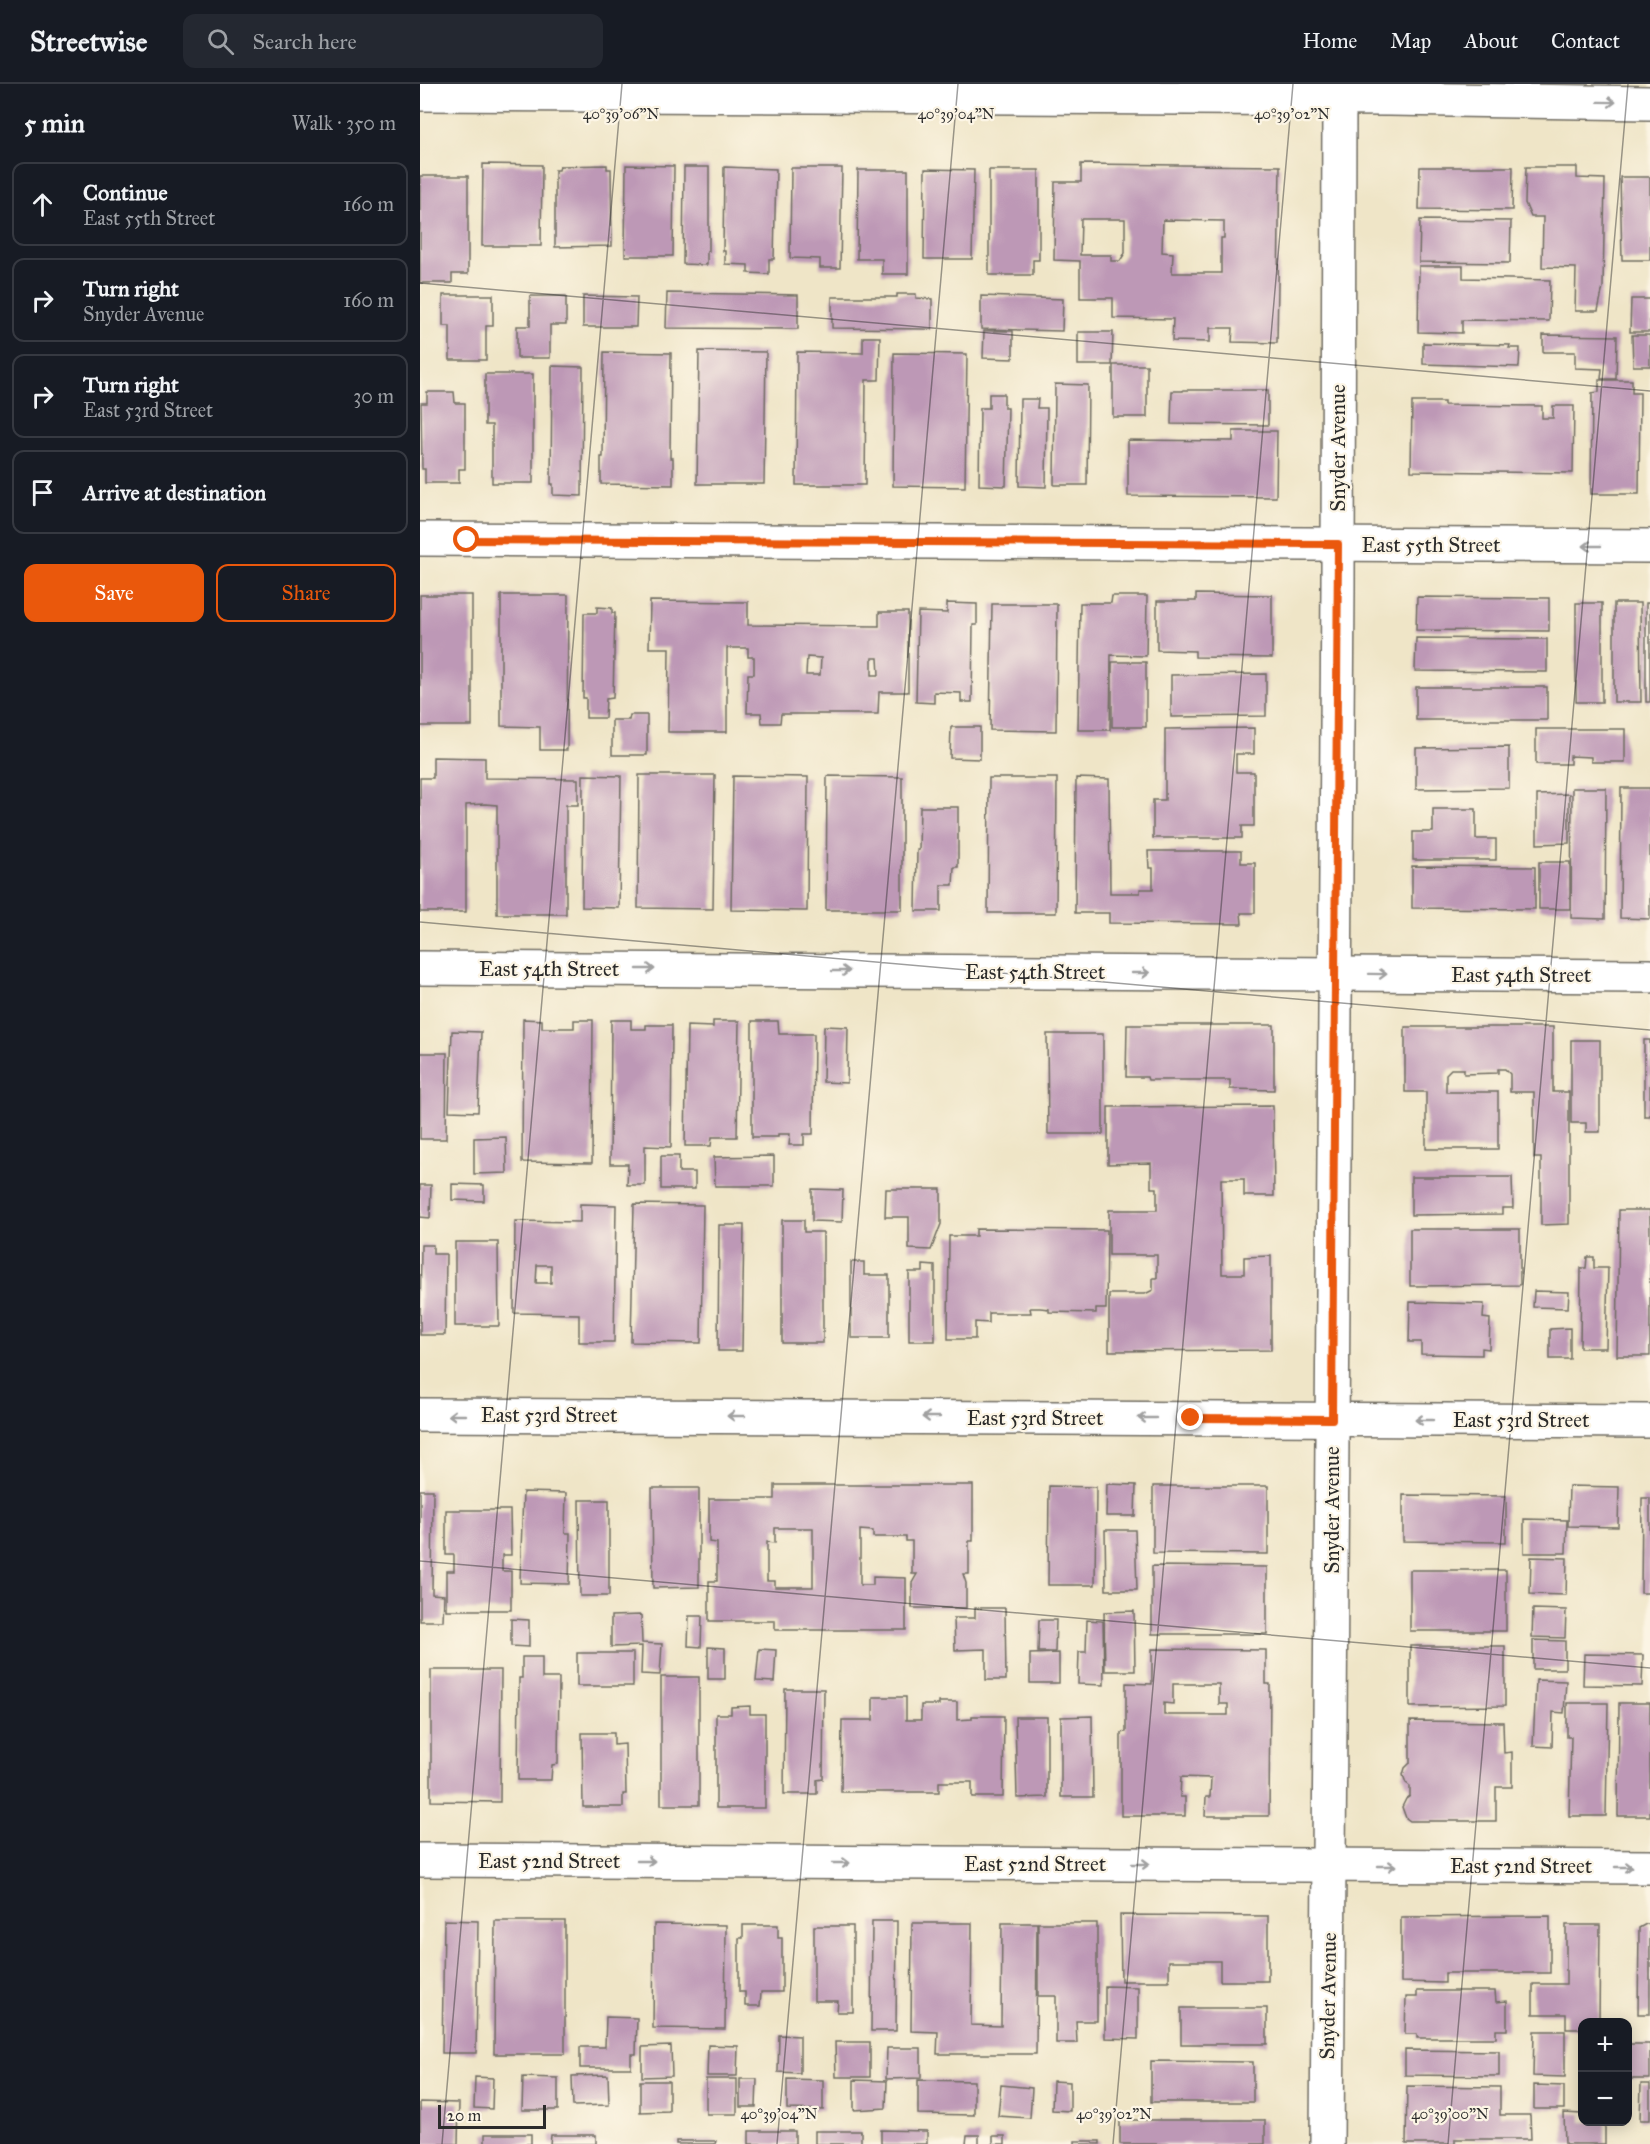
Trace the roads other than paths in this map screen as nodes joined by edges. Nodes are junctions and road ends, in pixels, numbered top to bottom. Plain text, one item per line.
1 (1339, 91) edge
2 (420, 94) edge
3 (1650, 103) edge
4 (420, 539) edge
5 (1338, 544) junction
6 (1650, 546) edge
7 (420, 968) edge
8 (1335, 974) junction
9 (1650, 976) edge
10 (420, 1414) edge
11 (1332, 1419) junction
12 (1650, 1421) edge
13 (420, 1860) edge
14 (1329, 1865) junction
15 (1650, 1867) edge
16 (1327, 2144) edge

1 - 2 street
1 -> 3 street
1 - 5 street, Snyder Avenue
4 - 5 street, East 55th Street
6 -> 5 street, East 55th Street
5 - 8 street, Snyder Avenue
7 -> 8 street, East 54th Street
8 -> 9 street, East 54th Street
8 - 11 street, Snyder Avenue
11 -> 10 street, East 53rd Street
12 -> 11 street, East 53rd Street
11 - 14 street, Snyder Avenue
13 -> 14 street, East 52nd Street
14 -> 15 street, East 52nd Street
14 - 16 street, Snyder Avenue

